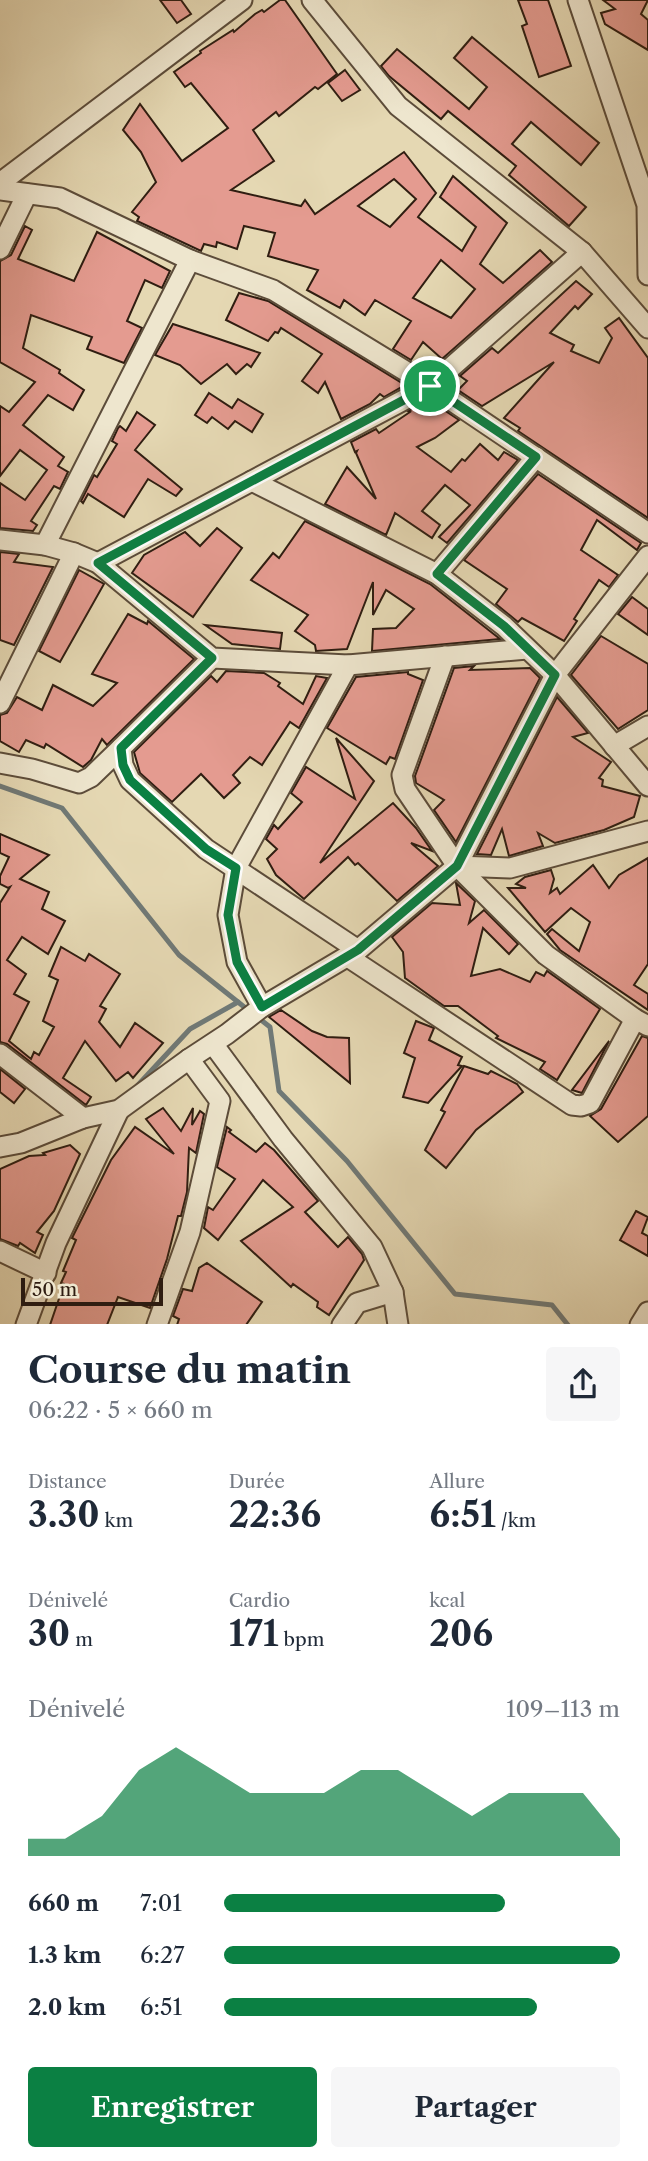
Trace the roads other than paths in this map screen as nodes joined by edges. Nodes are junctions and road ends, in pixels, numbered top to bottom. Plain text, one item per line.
1 (242, 0) edge
2 (312, 0) edge
3 (578, 0) edge
4 (0, 183) edge
5 (0, 190) edge
6 (27, 194) junction
7 (648, 204) edge
8 (0, 249) edge
9 (582, 253) junction
10 (190, 260) junction
11 (648, 275) edge
12 (648, 328) edge
13 (430, 386) junction
14 (536, 457) junction
15 (252, 481) junction
16 (648, 533) edge
17 (0, 540) edge
18 (45, 545) junction
19 (74, 553) junction
20 (648, 556) edge
21 (98, 563) junction
22 (437, 574) junction
23 (527, 649) junction
24 (445, 656) junction
25 (212, 658) junction
26 (348, 665) junction
27 (555, 675) junction
28 (0, 703) edge
29 (648, 726) edge
30 (614, 746) junction
31 (121, 748) junction
32 (0, 763) edge
33 (648, 786) edge
34 (648, 831) edge
35 (457, 866) junction
36 (236, 868) junction
37 (353, 954) junction
38 (262, 1007) junction
39 (642, 1023) edge
40 (220, 1039) junction
41 (0, 1054) edge
42 (189, 1059) junction
43 (119, 1110) junction
44 (83, 1118) junction
45 (0, 1147) edge
46 (0, 1251) edge
47 (46, 1273) junction
48 (393, 1292) junction
49 (26, 1324) edge
50 (157, 1324) edge
51 (343, 1324) edge
52 (398, 1324) edge

1 - 4 street
2 - 9 street
3 - 7 street
5 - 6 street
6 - 8 street
6 - 10 street
7 - 11 street
9 - 12 street
9 - 13 street
10 - 13 street
10 - 18 street
13 - 14 street
13 - 15 street
14 - 16 street
14 - 22 street
15 - 21 street
15 - 22 street
17 - 18 street
18 - 19 street
19 - 21 street
19 - 28 street
20 - 27 street
21 - 25 street
22 - 23 street
23 - 24 street
23 - 27 street
24 - 26 street
24 - 35 street
25 - 26 street
25 - 31 street
26 - 36 street
27 - 30 street
27 - 35 street
29 - 30 street
30 - 33 street
31 - 32 street
31 - 36 street
34 - 35 street
35 - 37 street
35 - 39 street
36 - 37 street
36 - 38 street
37 - 38 street
37 - 39 street
38 - 40 street
40 - 42 street
40 - 48 street
41 - 44 street
42 - 43 street
42 - 50 street
43 - 44 street
43 - 47 street
44 - 45 street
46 - 47 street
47 - 49 street
48 - 51 street
48 - 52 street

